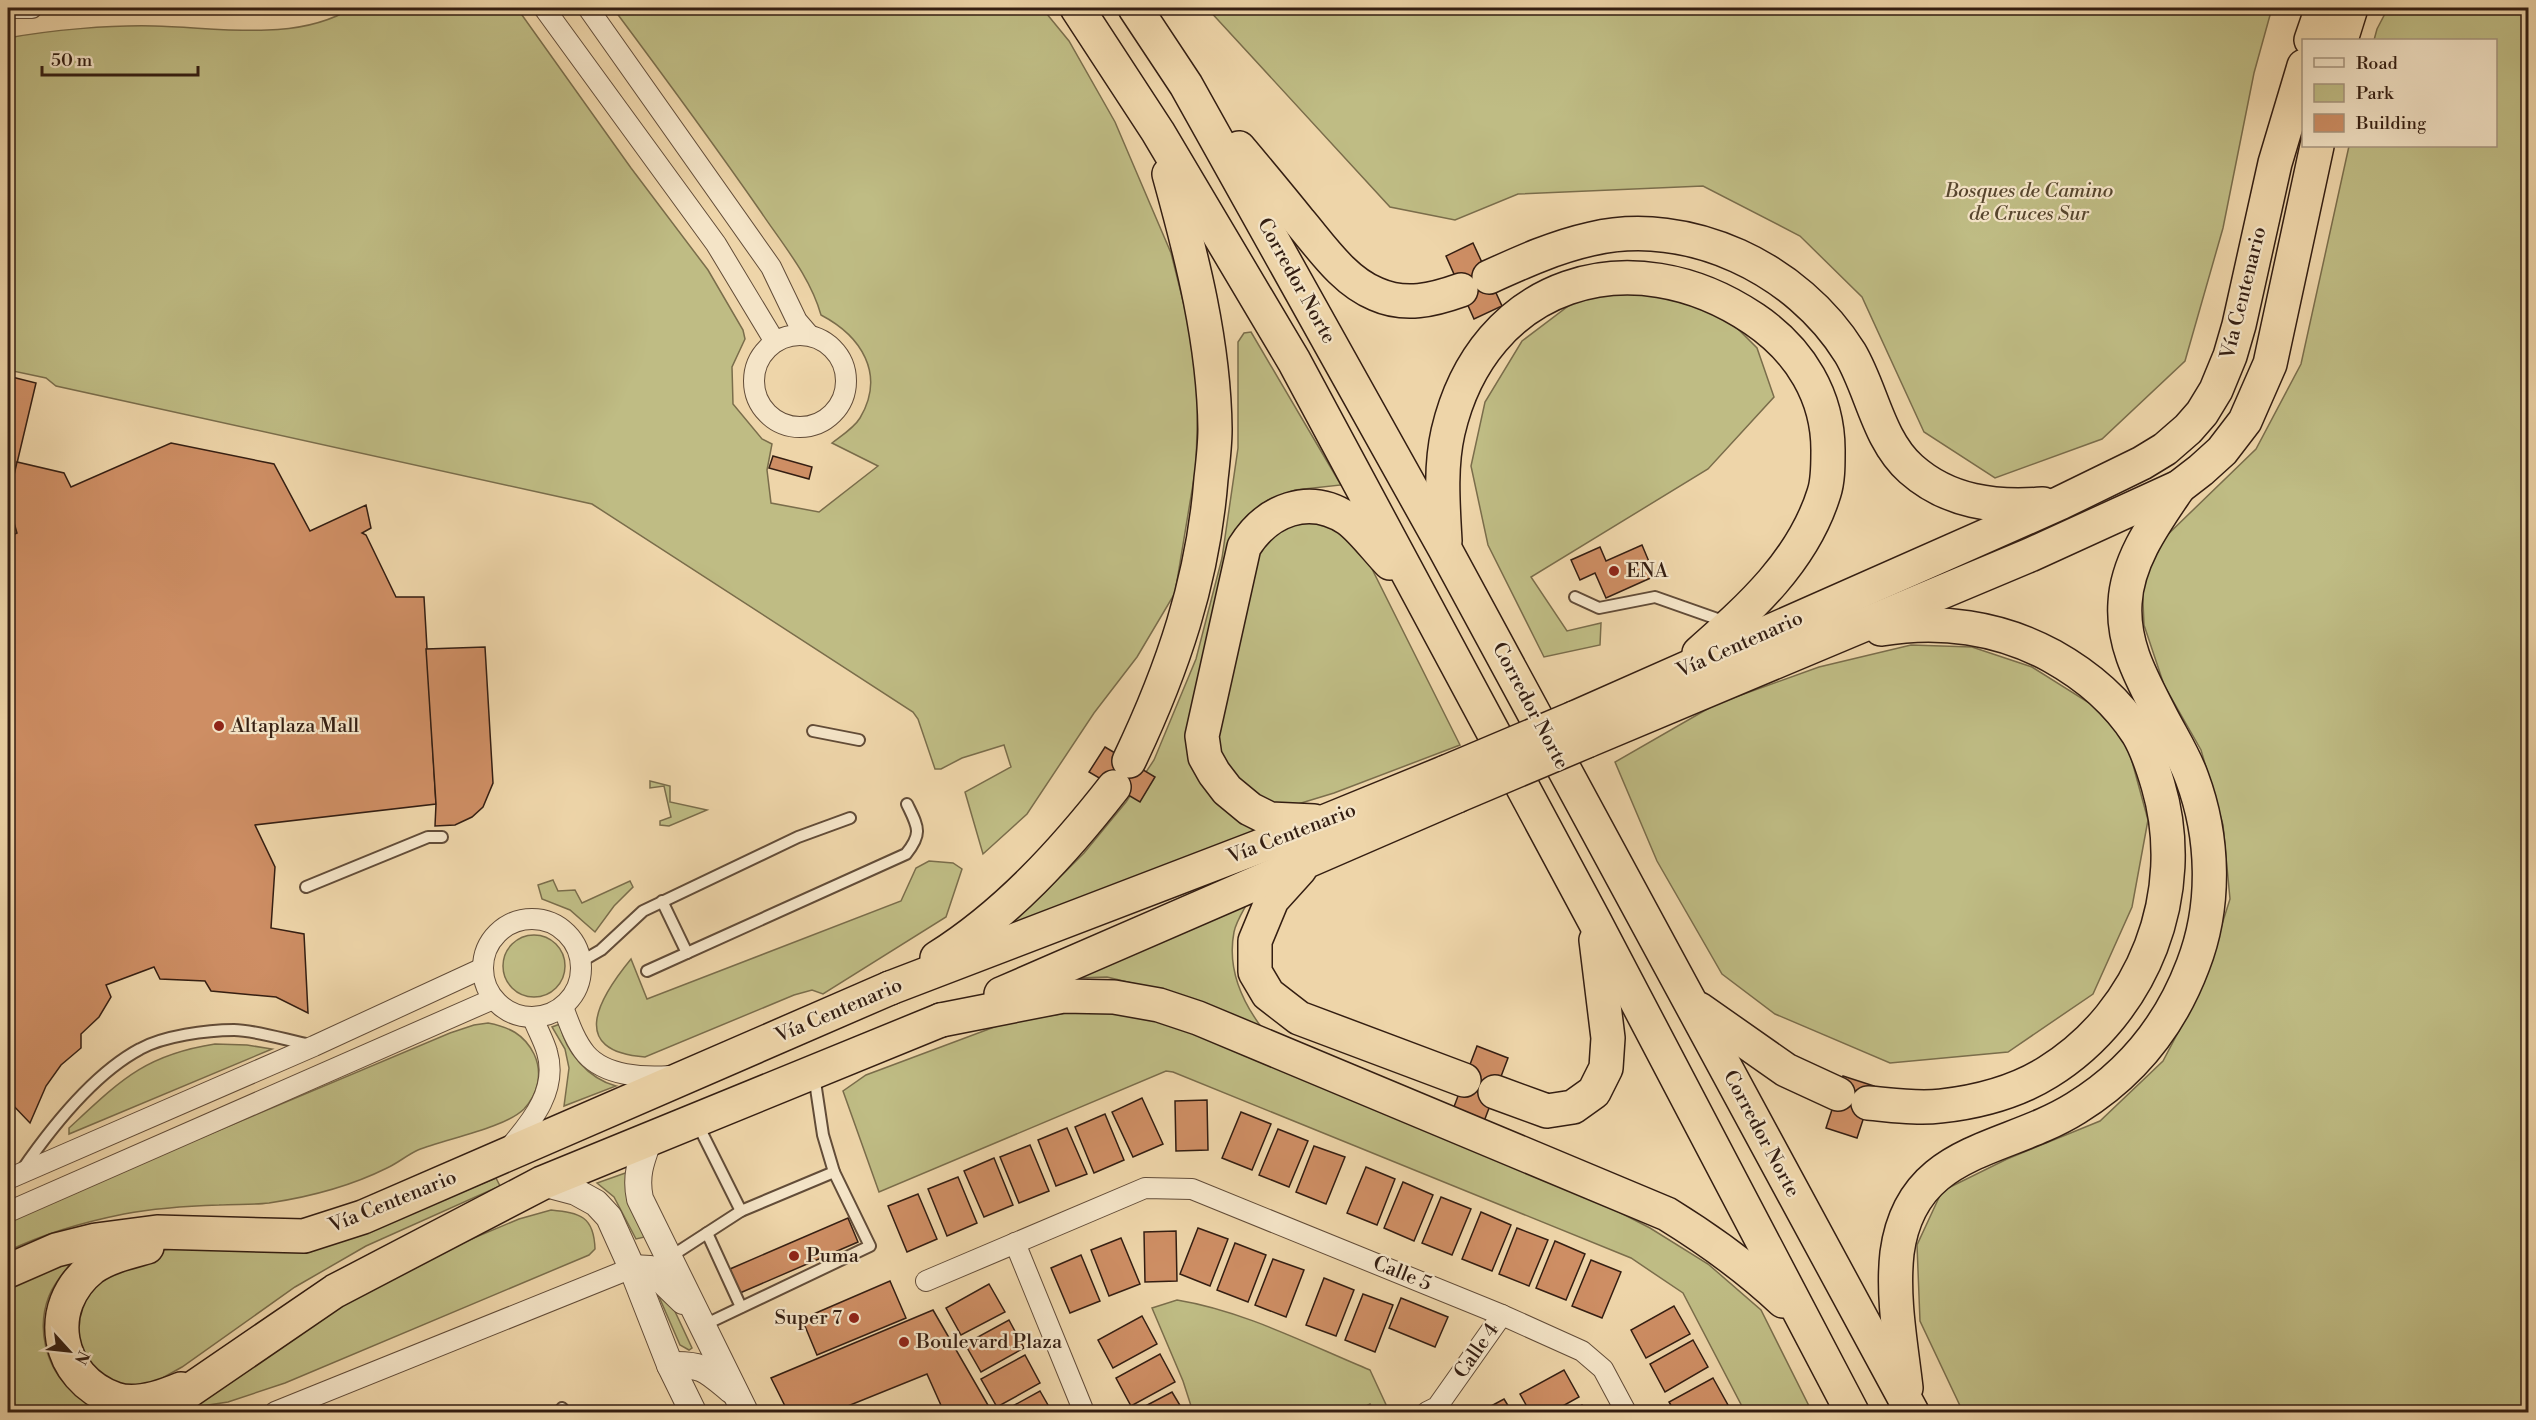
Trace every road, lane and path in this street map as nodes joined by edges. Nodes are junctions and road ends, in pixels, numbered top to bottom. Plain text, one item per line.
1 (8, 8) edge
2 (32, 8) edge
3 (544, 8) edge
4 (588, 8) edge
5 (1077, 8) edge
6 (1135, 8) edge
7 (2322, 8) edge
8 (2351, 8) edge
9 (2311, 39) edge
10 (2341, 39) edge
11 (2302, 73) edge
12 (1186, 84) junction
13 (653, 100) junction
14 (626, 120) junction
15 (1158, 132) junction
16 (2317, 147) edge
17 (809, 335) junction
18 (775, 342) junction
19 (2179, 487) junction
20 (2060, 503) junction
21 (1445, 549) junction
22 (1420, 595) junction
23 (1575, 597) dead end
24 (1732, 624) junction
25 (1835, 637) junction
26 (1676, 673) junction
27 (1581, 730) junction
28 (813, 731) dead end
29 (859, 741) dead end
30 (1451, 784) junction
31 (907, 804) dead end
32 (850, 818) dead end
33 (1326, 821) junction
34 (442, 837) dead end
35 (1306, 861) junction
36 (306, 887) dead end
37 (662, 901) junction
38 (1594, 920) junction
39 (687, 953) junction
40 (582, 961) junction
41 (483, 968) junction
42 (647, 971) dead end
43 (890, 988) junction
44 (493, 999) junction
45 (1691, 1004) junction
46 (563, 1007) junction
47 (533, 1018) junction
48 (941, 1020) junction
49 (314, 1046) junction
50 (814, 1072) junction
51 (691, 1075) junction
52 (1464, 1080) dead end
53 (1495, 1092) dead end
54 (1838, 1094) dead end
55 (1868, 1103) dead end
56 (695, 1120) junction
57 (649, 1139) junction
58 (501, 1158) junction
59 (834, 1172) junction
60 (13, 1177) edge
61 (542, 1183) junction
62 (741, 1211) junction
63 (8, 1212) edge
64 (706, 1233) junction
65 (304, 1236) junction
66 (1015, 1243) junction
67 (669, 1258) junction
68 (632, 1268) junction
69 (8, 1271) edge
70 (926, 1281) dead end
71 (741, 1307) junction
72 (1502, 1315) junction
73 (1802, 1319) junction
74 (699, 1320) junction
75 (670, 1365) junction
76 (222, 1369) junction
77 (740, 1403) edge
78 (1910, 1409) edge
79 (158, 1413) edge
80 (275, 1413) edge
81 (693, 1413) edge
82 (1084, 1413) edge
83 (1427, 1413) edge
84 (1626, 1413) edge
85 (1852, 1413) edge

1 - 2 street
3 - 14 street
4 - 13 street
5 - 15 highway, Corredor Norte
6 - 12 highway, Corredor Norte
7 - 9 highway
8 - 10 highway
11 - 20 highway, Vía Centenario
12 - 20 highway
12 - 21 highway, Corredor Norte
13 - 14 street
13 - 17 street
14 - 18 street
15 - 22 highway, Corredor Norte
15 - 43 highway
16 - 19 highway, Vía Centenario
17 - 18 street
17 - 18 street
19 - 25 highway, Vía Centenario
19 - 78 highway
20 - 26 highway, Vía Centenario
21 - 24 highway
21 - 45 highway, Corredor Norte
22 - 33 highway
22 - 38 highway, Corredor Norte
23 - 24 lane
24 - 26 highway
25 - 27 highway, Vía Centenario
25 - 55 highway
26 - 27 highway, Vía Centenario
27 - 30 highway, Vía Centenario, bridge
28 - 29 lane
30 - 33 highway, Vía Centenario
30 - 35 highway, Vía Centenario
31 - 39 lane
32 - 37 lane
33 - 43 highway, Vía Centenario
34 - 36 lane
35 - 48 highway, Vía Centenario
35 - 52 highway
37 - 39 lane
37 - 40 lane
38 - 53 highway
38 - 73 highway, Corredor Norte
39 - 42 lane
40 - 41 street
40 - 46 street
41 - 44 street
41 - 49 street
43 - 51 highway, Vía Centenario
44 - 47 street
44 - 63 street
45 - 54 highway
45 - 78 highway, Corredor Norte
46 - 47 street
46 - 51 street
47 - 58 street
48 - 50 highway, Vía Centenario
48 - 73 highway
49 - 60 street
49 - 60 lane
50 - 56 highway, Vía Centenario
50 - 59 lane
51 - 58 highway, Vía Centenario
56 - 57 highway, Vía Centenario
56 - 62 lane
57 - 61 highway, Vía Centenario
57 - 67 street
58 - 65 highway, Vía Centenario
59 - 62 lane
59 - 71 lane
61 - 68 street
61 - 76 highway, Vía Centenario
62 - 64 lane
64 - 67 lane
64 - 71 lane
65 - 69 highway, Vía Centenario
65 - 76 highway
66 - 70 street
66 - 72 street, Calle 5
66 - 82 street
67 - 74 street
68 - 74 street
68 - 75 street
68 - 80 street
71 - 74 lane
72 - 83 street, Calle 4
72 - 84 street, Calle 5
73 - 85 highway, Corredor Norte
74 - 77 street
75 - 77 street
75 - 81 street
76 - 79 highway, Vía Centenario

